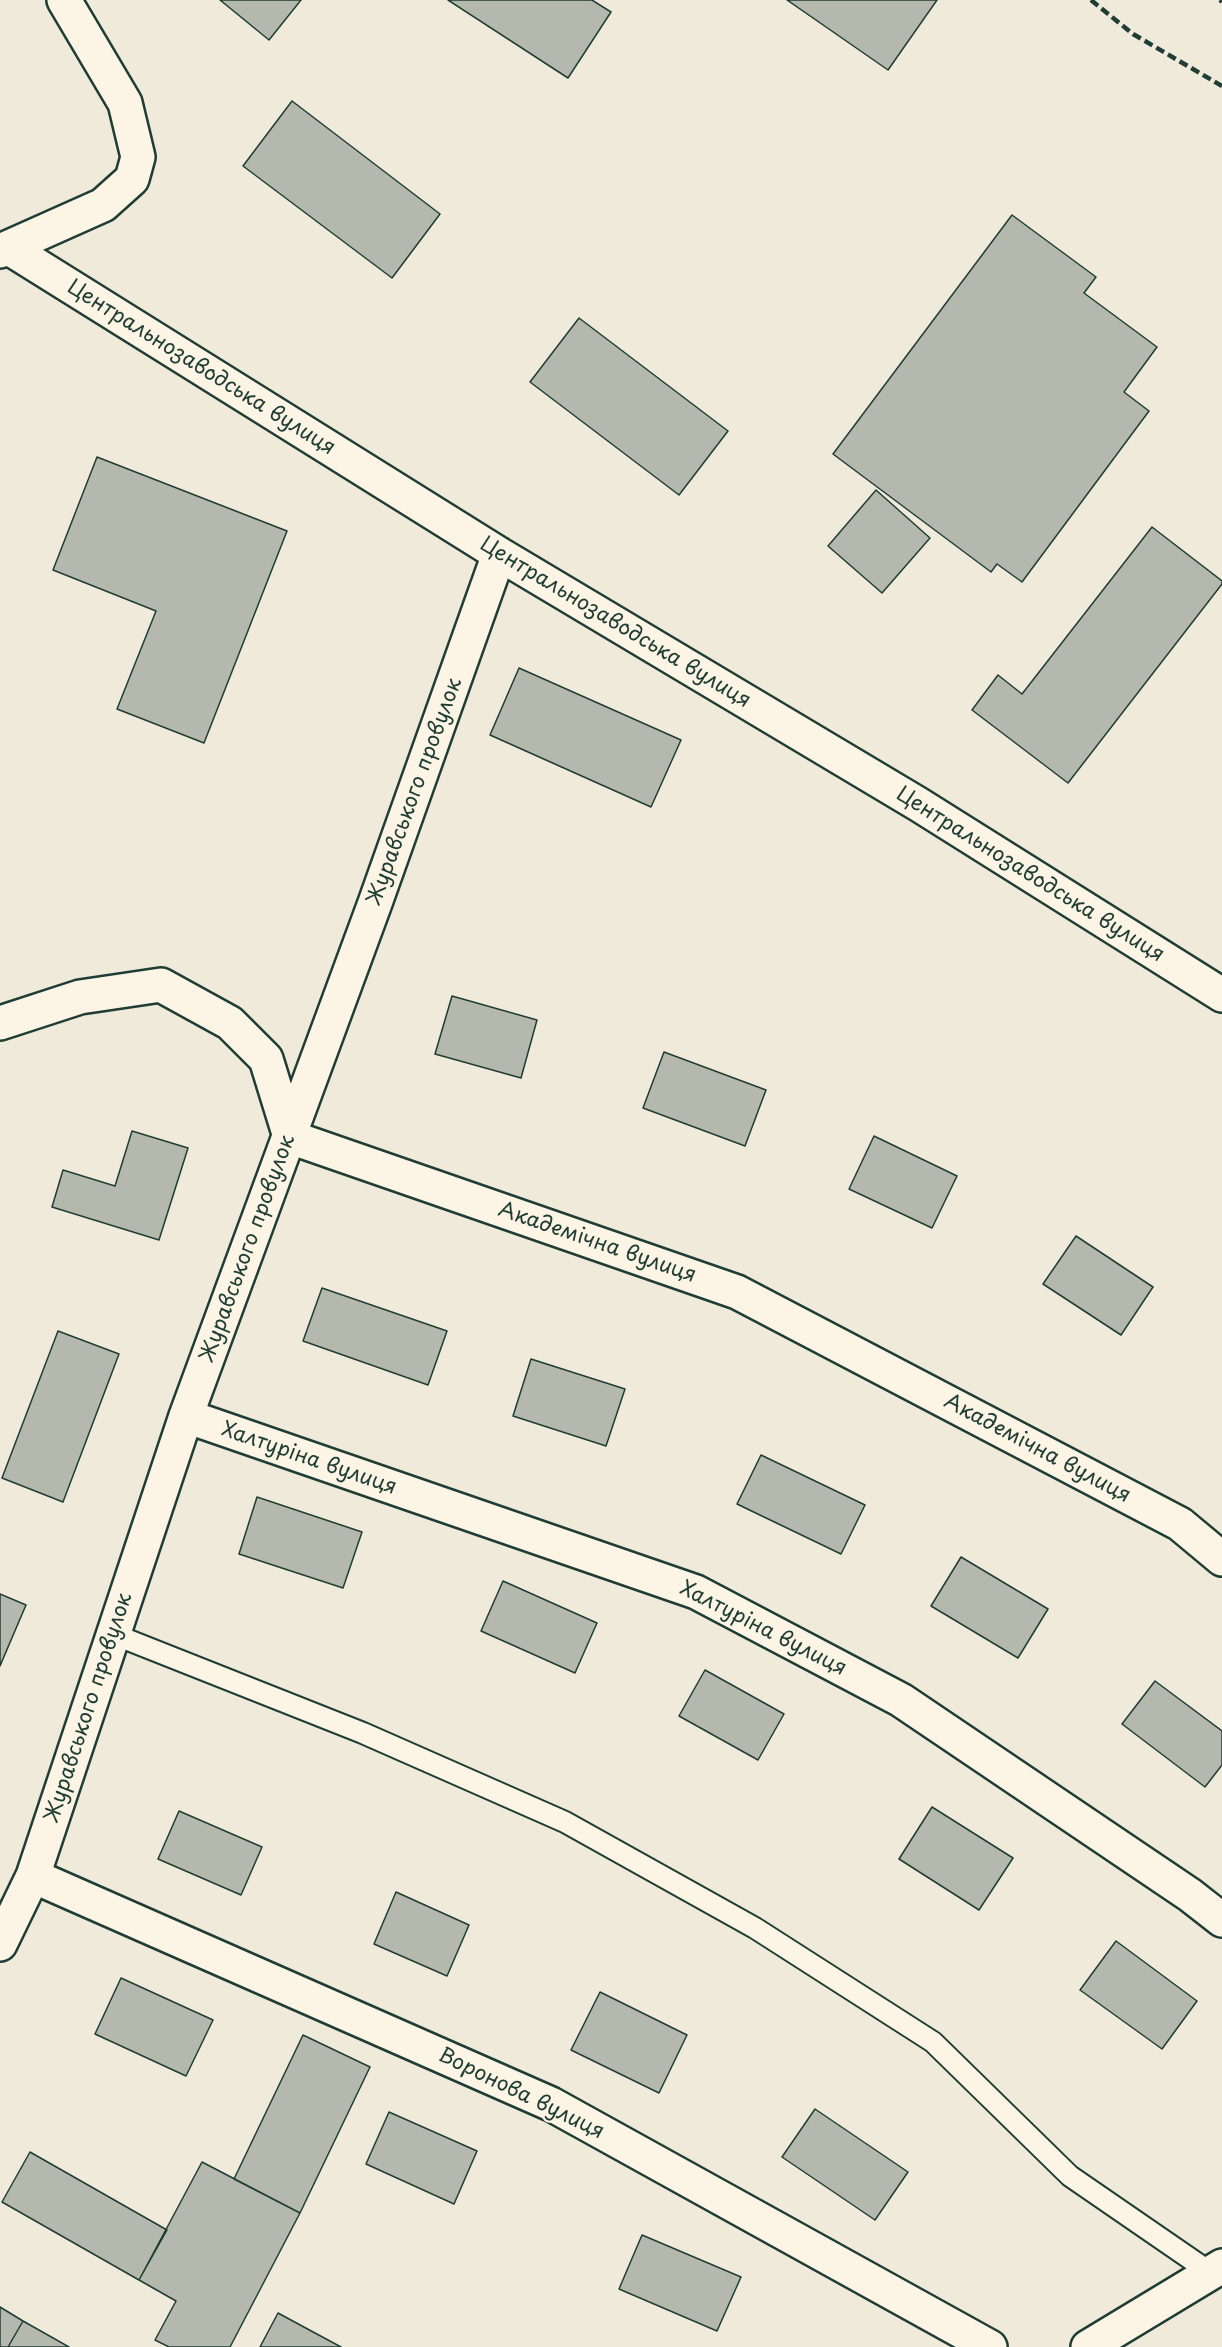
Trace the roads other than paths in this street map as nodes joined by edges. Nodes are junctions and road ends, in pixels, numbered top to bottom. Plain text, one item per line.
1 (64, 0) edge
2 (4, 249) edge
3 (499, 554) junction
4 (1222, 995) edge
5 (0, 1023) edge
6 (290, 1137) junction
7 (186, 1416) junction
8 (1222, 1559) edge
9 (113, 1634) junction
10 (33, 1876) junction
11 (1222, 1920) edge
12 (0, 1944) edge
13 (1217, 2269) edge
14 (990, 2347) edge
15 (1088, 2347) edge

1 - 2 street
2 - 3 street, Центральнозаводська вулиця
3 - 4 street, Центральнозаводська вулиця
3 - 6 street, Журавського провулок
5 - 6 street
6 - 7 street, Журавського провулок
6 - 8 street, Академічна вулиця
7 - 9 street, Журавського провулок
7 - 11 street, Халтуріна вулиця
9 - 10 street, Журавського провулок
9 - 13 lane
10 - 12 street, Журавського провулок
10 - 14 street, Воронова вулиця
13 - 15 street

